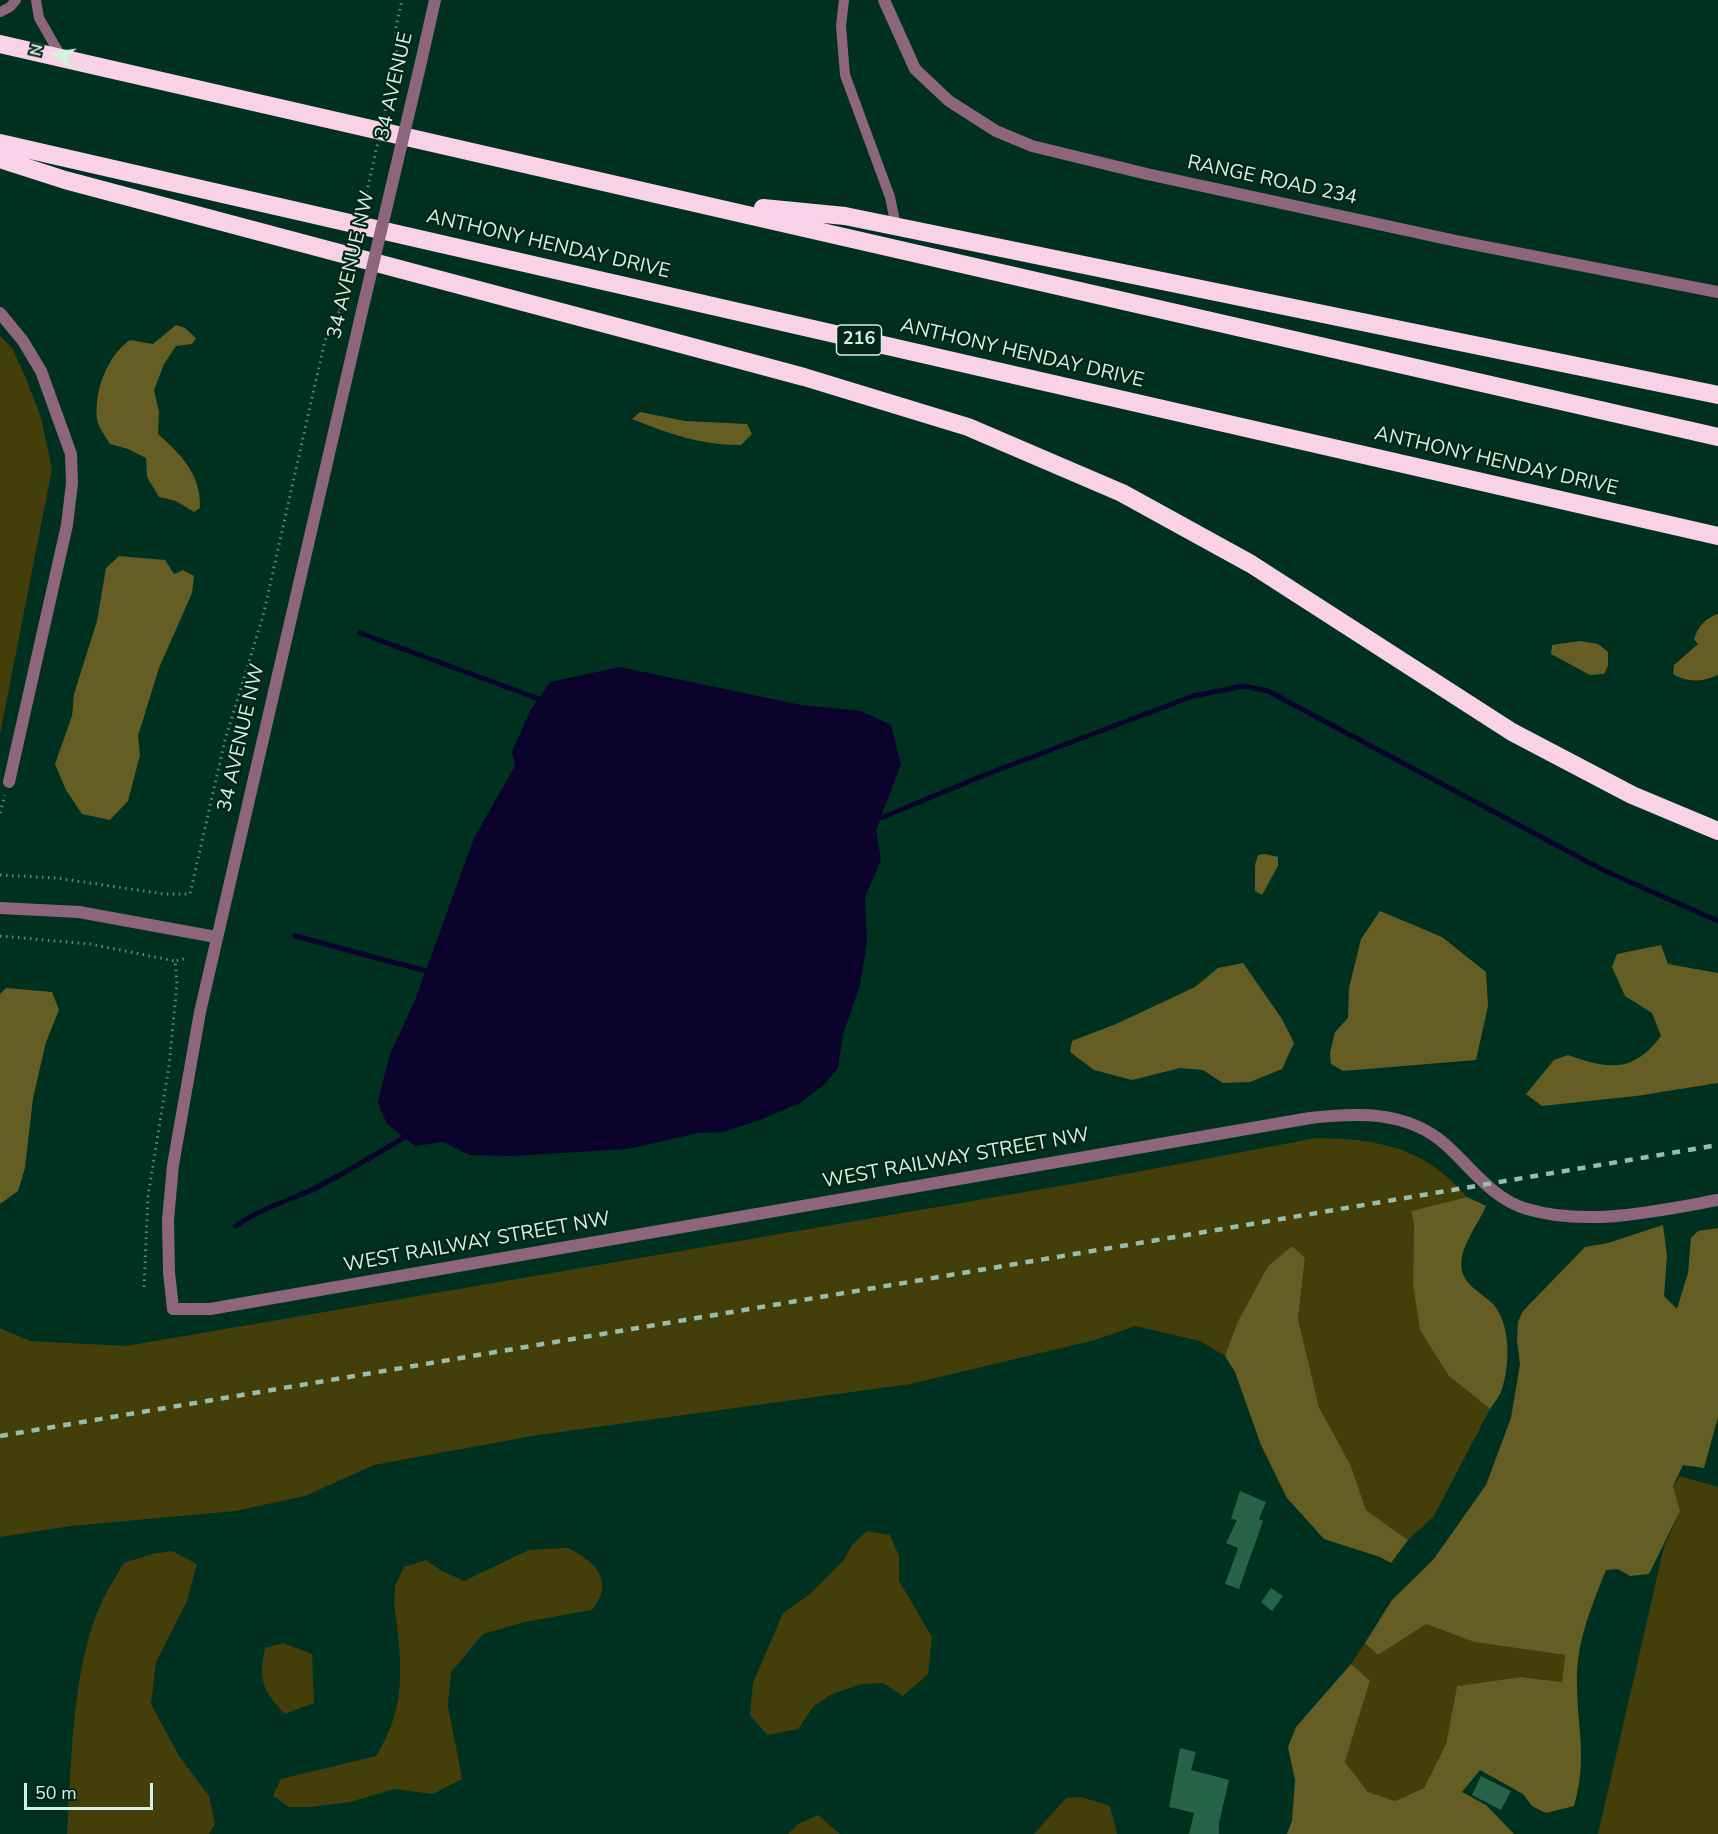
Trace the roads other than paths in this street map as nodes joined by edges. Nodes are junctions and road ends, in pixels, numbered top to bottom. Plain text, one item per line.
1 (16, 0) edge
2 (36, 0) edge
3 (435, 0) edge
4 (844, 0) edge
5 (884, 0) edge
6 (0, 12) edge
7 (0, 44) edge
8 (62, 58) junction
9 (0, 143) edge
10 (0, 159) edge
11 (392, 181) joint
12 (689, 201) junction
13 (896, 226) junction
14 (1718, 292) edge
15 (0, 313) edge
16 (1718, 395) edge
17 (1718, 437) edge
18 (1718, 536) edge
19 (9, 782) road end
20 (1718, 831) edge
21 (0, 908) edge
22 (216, 937) junction
23 (1718, 1200) edge
24 (173, 1309) joint

1 - 6 lane
2 - 8 lane
3 - 11 street, 34 AVENUE, bridge
4 - 13 lane
5 - 14 street, RANGE ROAD 234
7 - 8 highway
8 - 12 highway
9 - 18 highway, ANTHONY HENDAY DRIVE / 216
10 - 20 highway
11 - 22 street, 34 AVENUE NW, bridge
12 - 13 highway
12 - 17 highway
13 - 16 highway
15 - 19 street
21 - 22 street
22 - 24 street, 34 AVENUE NW
23 - 24 street, WEST RAILWAY STREET NW

